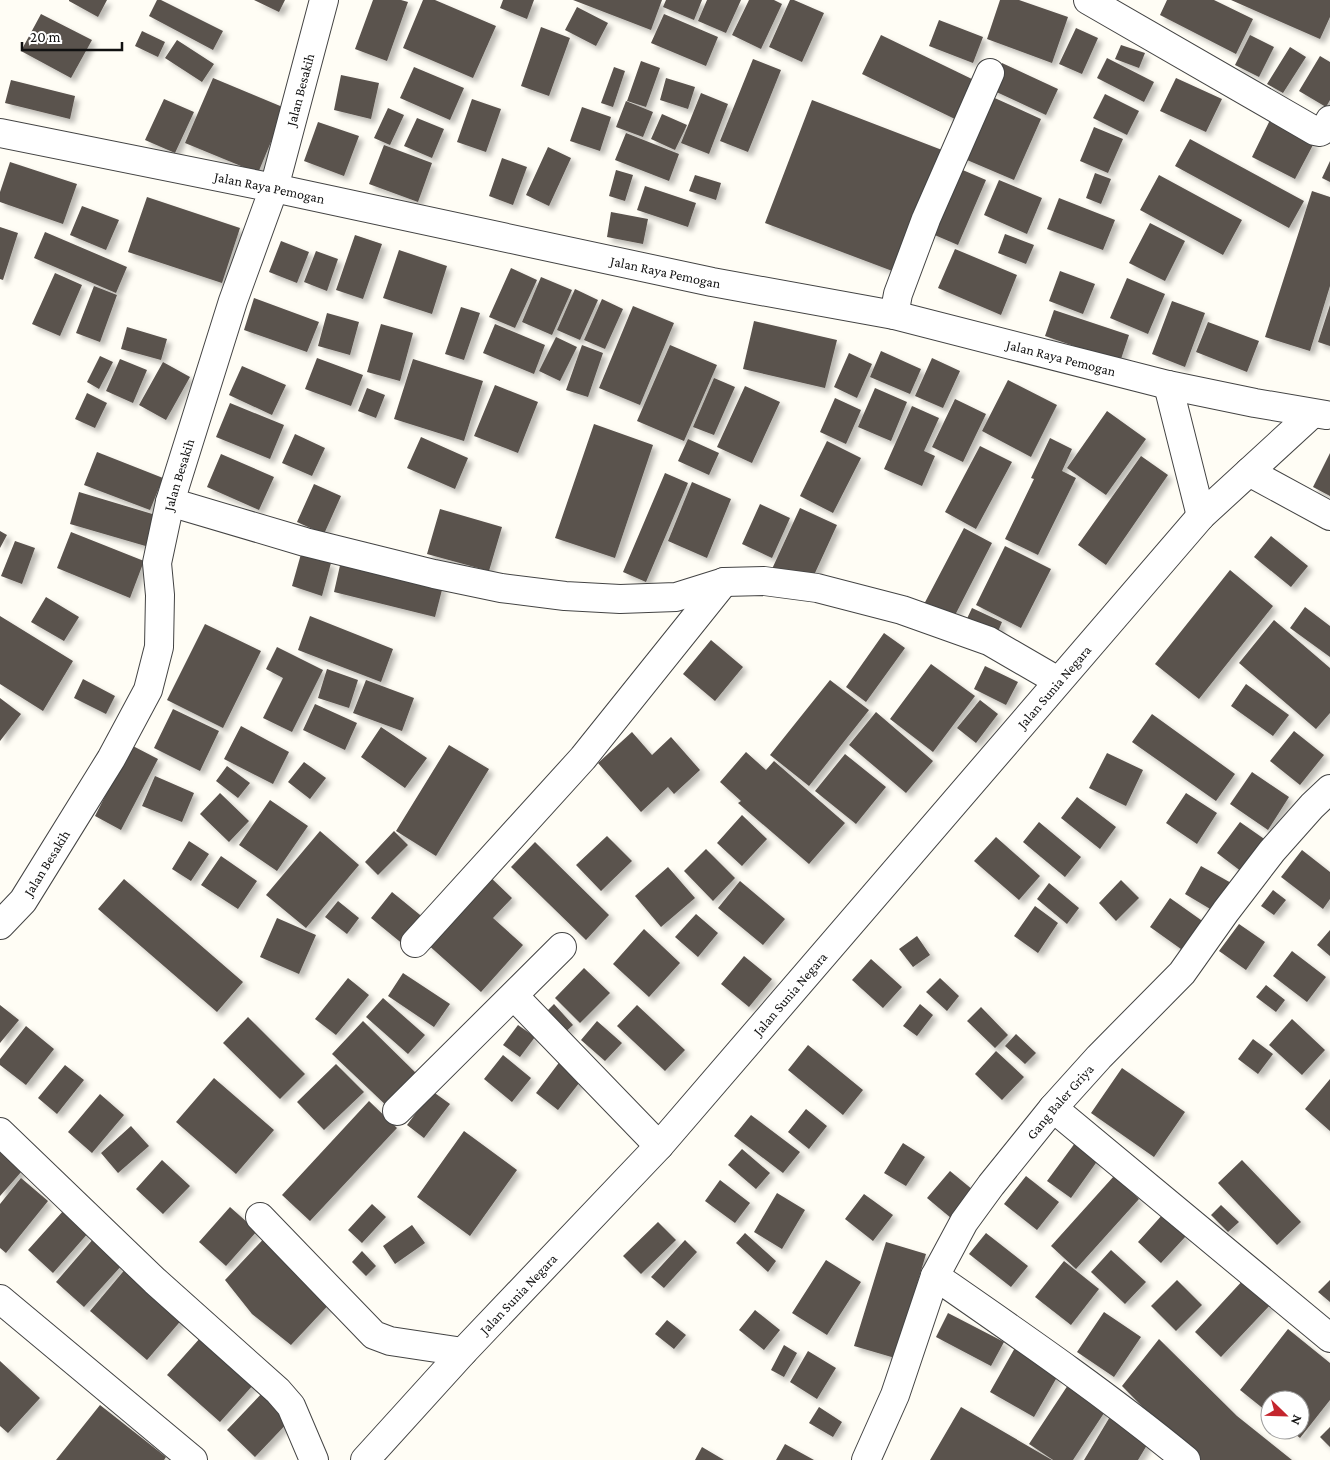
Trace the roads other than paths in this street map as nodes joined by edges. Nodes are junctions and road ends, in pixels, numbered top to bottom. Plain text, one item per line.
1 (324, 0) edge
2 (1088, 0) edge
3 (990, 73) dead end
4 (1330, 120) edge
5 (0, 133) edge
6 (274, 188) junction
7 (894, 315) junction
8 (1168, 385) junction
9 (1321, 414) edge
10 (1249, 472) junction
11 (170, 502) junction
12 (1201, 516) junction
13 (1330, 516) edge
14 (724, 582) junction
15 (1058, 681) junction
16 (1330, 789) edge
17 (0, 925) edge
18 (415, 943) dead end
19 (562, 947) dead end
20 (514, 996) junction
21 (1053, 1108) junction
22 (397, 1111) dead end
23 (0, 1132) edge
24 (659, 1146) junction
25 (260, 1217) dead end
26 (935, 1276) junction
27 (0, 1299) edge
28 (1330, 1338) edge
29 (463, 1352) junction
30 (193, 1460) edge
31 (314, 1460) edge
32 (365, 1460) edge
33 (866, 1460) edge
34 (1186, 1460) edge

1 - 6 street, Jalan Besakih
2 - 4 street
3 - 7 street
5 - 6 street, Jalan Raya Pemogan
6 - 7 street, Jalan Raya Pemogan
6 - 11 street, Jalan Besakih
7 - 8 street, Jalan Raya Pemogan
8 - 9 street, Jalan Raya Pemogan
8 - 12 street
9 - 10 street, Jalan Sunia Negara
10 - 12 street, Jalan Sunia Negara
10 - 13 street
11 - 14 street
11 - 17 street, Jalan Besakih
12 - 15 street, Jalan Sunia Negara
14 - 15 street
14 - 18 street
15 - 24 street, Jalan Sunia Negara
16 - 21 street, Gang Baler Griya
19 - 20 street
20 - 22 street
20 - 24 street
21 - 26 street, Gang Baler Griya
21 - 28 street
23 - 31 street
24 - 29 street, Jalan Sunia Negara
25 - 29 street
26 - 33 street, Gang Baler Griya
26 - 34 street
27 - 30 street
29 - 32 street, Jalan Sunia Negara

